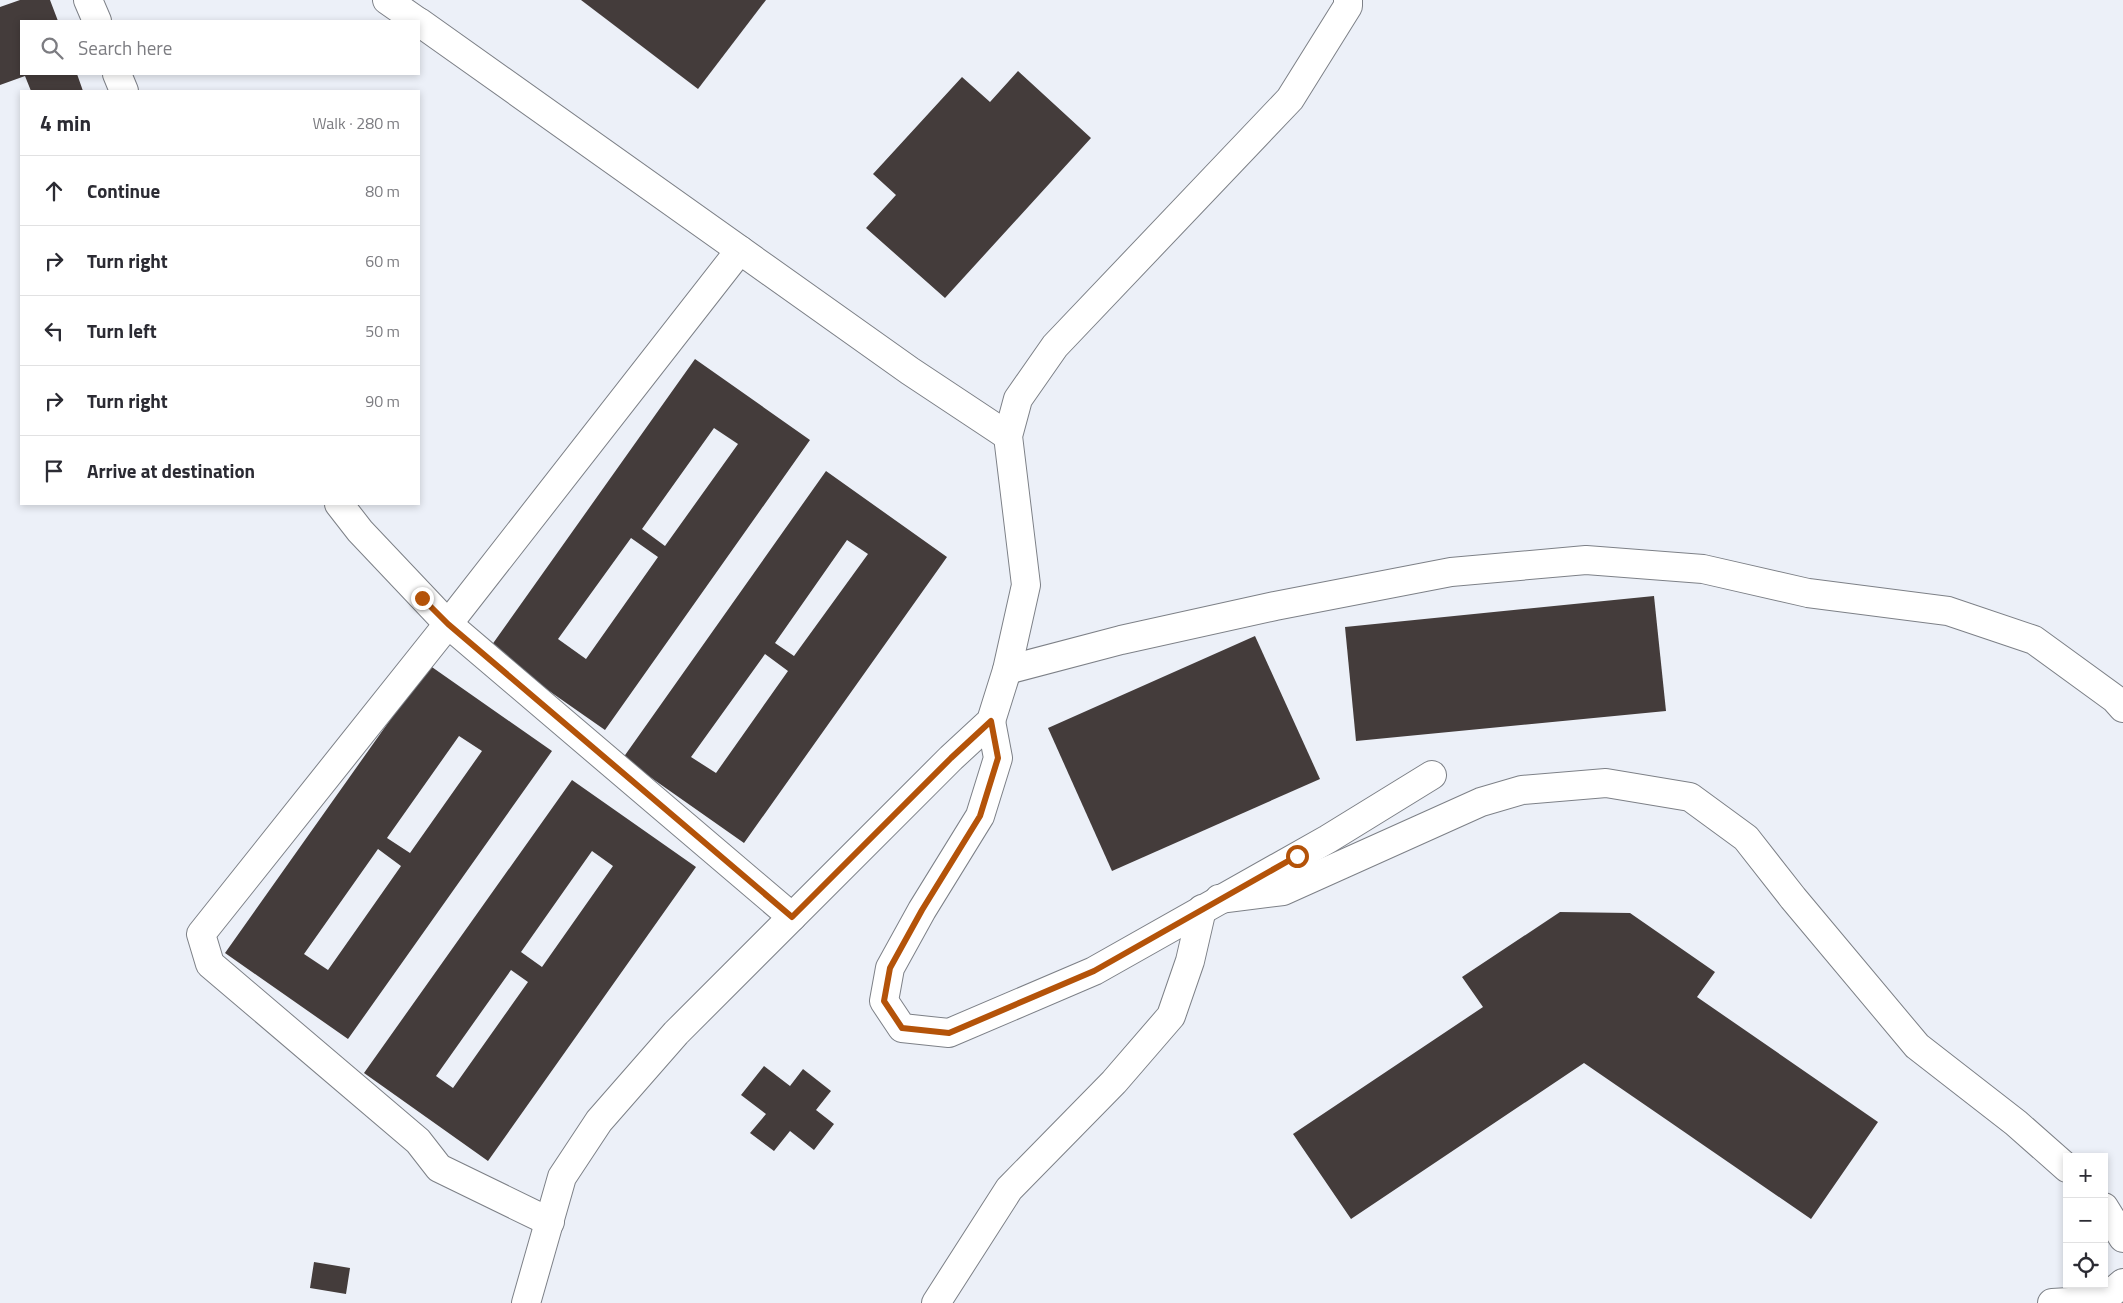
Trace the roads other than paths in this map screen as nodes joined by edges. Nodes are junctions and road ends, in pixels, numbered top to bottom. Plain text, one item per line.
1 (88, 0) edge
2 (387, 0) edge
3 (1348, 0) edge
4 (97, 20) edge
5 (415, 20) edge
6 (420, 23) edge
7 (117, 75) edge
8 (124, 90) edge
9 (740, 250) junction
10 (1008, 436) junction
11 (340, 505) edge
12 (448, 624) junction
13 (1007, 670) junction
14 (2123, 708) edge
15 (991, 721) junction
16 (1432, 774) dead end
17 (1211, 904) junction
18 (792, 917) junction
19 (2063, 1164) edge
20 (2108, 1214) edge
21 (550, 1222) junction
22 (2123, 1238) edge
23 (2123, 1283) edge
24 (526, 1303) edge
25 (936, 1303) edge
26 (2052, 1303) edge

1 - 4 street
2 - 5 street
3 - 10 street
6 - 9 street
7 - 8 street
9 - 10 street
9 - 12 street
10 - 13 street
11 - 12 street
12 - 18 street
12 - 21 street
13 - 14 street
13 - 15 street
15 - 17 street
15 - 18 street
16 - 17 street
17 - 19 street
17 - 25 street
18 - 21 street
20 - 22 street
21 - 24 street
23 - 26 street

